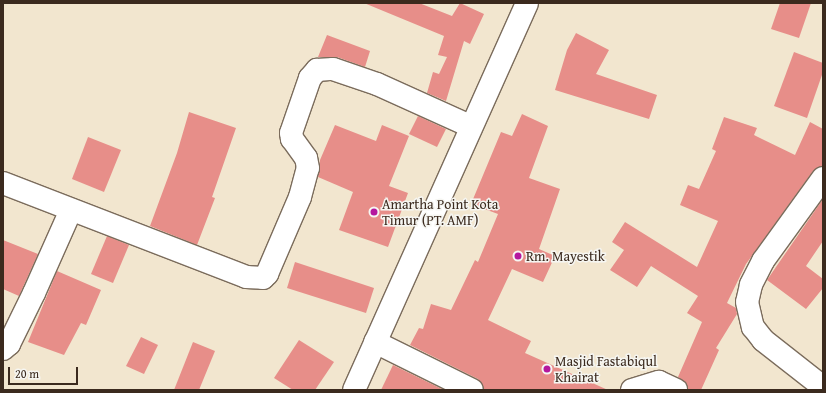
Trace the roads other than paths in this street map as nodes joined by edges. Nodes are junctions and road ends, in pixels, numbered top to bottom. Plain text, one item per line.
1 (527, 3) edge
2 (470, 126) junction
3 (823, 178) edge
4 (3, 183) edge
5 (71, 210) junction
6 (375, 342) junction
7 (3, 349) edge
8 (823, 387) edge
9 (354, 390) edge
10 (472, 390) edge
11 (632, 390) edge
12 (676, 390) edge

1 - 2 street
2 - 5 street
2 - 6 street
3 - 8 street
4 - 5 street
5 - 7 street
6 - 9 street
6 - 10 street
11 - 12 street

